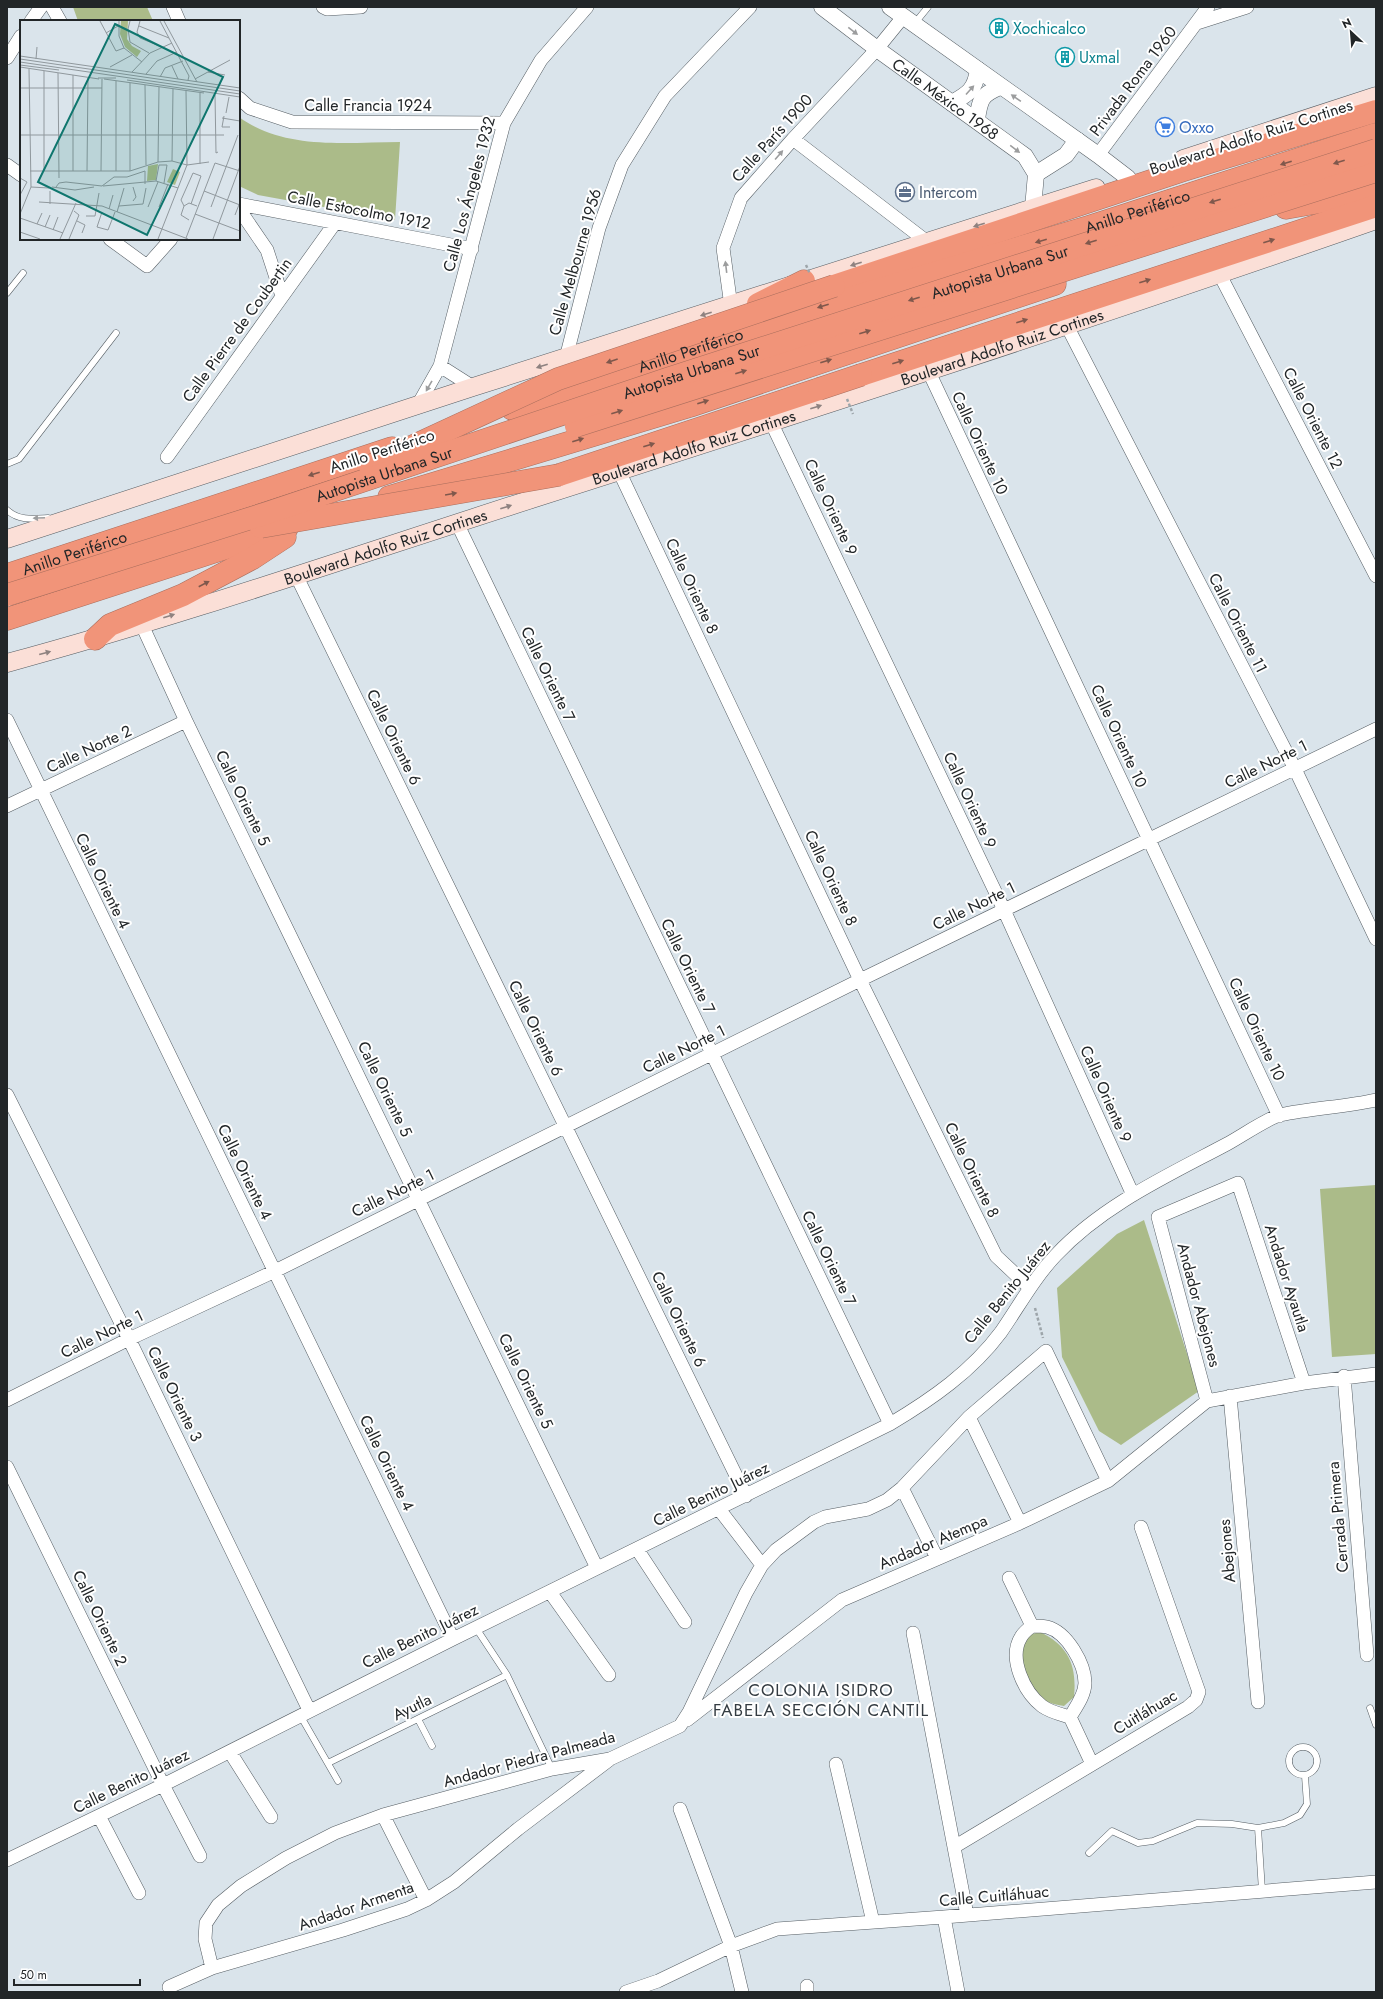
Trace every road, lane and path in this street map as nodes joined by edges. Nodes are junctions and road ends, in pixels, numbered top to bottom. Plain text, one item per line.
1 (41, 7) edge
2 (52, 7) edge
3 (173, 7) edge
4 (322, 7) edge
5 (361, 7) edge
6 (587, 7) edge
7 (750, 7) edge
8 (822, 7) edge
9 (890, 7) edge
10 (928, 7) edge
11 (1208, 7) edge
12 (1247, 7) edge
13 (32, 20) edge
14 (59, 20) edge
15 (179, 20) edge
16 (908, 21) junction
17 (1197, 23) junction
18 (20, 38) edge
19 (876, 49) junction
20 (7, 58) edge
21 (978, 70) junction
22 (1000, 87) junction
23 (1376, 96) edge
24 (240, 99) edge
25 (952, 103) junction
26 (1376, 111) edge
27 (977, 120) junction
28 (504, 123) junction
29 (1376, 134) edge
30 (793, 139) junction
31 (1077, 140) junction
32 (1376, 150) edge
33 (1098, 155) junction
34 (7, 165) edge
35 (1376, 171) edge
36 (20, 174) edge
37 (1036, 174) junction
38 (1128, 178) junction
39 (1376, 180) edge
40 (1376, 192) edge
41 (240, 204) edge
42 (1376, 206) edge
43 (1034, 208) junction
44 (1286, 208) junction
45 (240, 210) edge
46 (1376, 220) edge
47 (335, 223) junction
48 (111, 240) edge
49 (170, 240) edge
50 (926, 241) junction
51 (472, 249) junction
52 (23, 273) dead end
53 (1220, 274) junction
54 (804, 281) junction
55 (7, 293) edge
56 (282, 296) junction
57 (731, 306) junction
58 (1066, 324) junction
59 (116, 333) dead end
60 (566, 358) junction
61 (440, 366) junction
62 (631, 370) junction
63 (928, 370) junction
64 (473, 387) junction
65 (418, 405) junction
66 (771, 422) junction
67 (167, 457) dead end
68 (7, 464) edge
69 (619, 471) junction
70 (7, 510) edge
71 (74, 517) junction
72 (264, 520) junction
73 (308, 522) junction
74 (457, 523) junction
75 (7, 539) edge
76 (7, 575) edge
77 (296, 575) junction
78 (1376, 576) edge
79 (7, 595) edge
80 (7, 608) edge
81 (7, 620) edge
82 (142, 625) junction
83 (96, 639) junction
84 (7, 663) edge
85 (7, 720) edge
86 (186, 722) junction
87 (1376, 729) edge
88 (1295, 769) junction
89 (40, 791) junction
90 (7, 806) edge
91 (1149, 840) junction
92 (1004, 910) junction
93 (1376, 939) edge
94 (860, 980) junction
95 (712, 1054) junction
96 (7, 1095) edge
97 (1376, 1100) edge
98 (1279, 1116) junction
99 (566, 1126) junction
100 (1238, 1184) joint
101 (1133, 1195) junction
102 (419, 1199) junction
103 (274, 1271) junction
104 (1030, 1288) junction
105 (129, 1339) junction
106 (1046, 1351) junction
107 (1376, 1374) edge
108 (1344, 1376) junction
109 (1304, 1382) junction
110 (1230, 1396) junction
111 (7, 1400) edge
112 (1207, 1401) junction
113 (969, 1417) junction
114 (890, 1424) junction
115 (7, 1466) edge
116 (1108, 1481) junction
117 (902, 1488) junction
118 (746, 1496) junction
119 (719, 1508) junction
120 (1020, 1523) junction
121 (1141, 1528) dead end
122 (637, 1549) junction
123 (937, 1558) junction
124 (762, 1565) junction
125 (598, 1568) junction
126 (1009, 1578) dead end
127 (550, 1592) junction
128 (685, 1622) dead end
129 (1032, 1626) junction
130 (476, 1628) junction
131 (913, 1632) dead end
132 (453, 1639) junction
133 (1367, 1655) dead end
134 (507, 1675) junction
135 (609, 1675) dead end
136 (1258, 1702) dead end
137 (1370, 1708) dead end
138 (305, 1713) junction
139 (1070, 1717) junction
140 (418, 1719) junction
141 (1376, 1725) edge
142 (680, 1726) junction
143 (432, 1746) dead end
144 (230, 1752) junction
145 (610, 1759) junction
146 (328, 1763) junction
147 (836, 1764) dead end
148 (1092, 1764) junction
149 (552, 1769) junction
150 (1305, 1776) junction
151 (338, 1781) dead end
152 (163, 1785) junction
153 (680, 1809) dead end
154 (383, 1815) junction
155 (99, 1816) junction
156 (270, 1817) dead end
157 (1258, 1828) junction
158 (954, 1847) junction
159 (1089, 1853) dead end
160 (9, 1855) edge
161 (200, 1856) dead end
162 (1376, 1882) edge
163 (1262, 1891) junction
164 (139, 1893) dead end
165 (426, 1900) junction
166 (967, 1915) junction
167 (944, 1917) junction
168 (873, 1922) junction
169 (731, 1946) junction
170 (212, 1968) junction
171 (169, 1987) dead end
172 (626, 1992) edge
173 (742, 1992) edge
174 (958, 1992) edge

1 - 13 street
2 - 14 street
3 - 15 street
4 - 5 street
6 - 28 street, Calle Los Ángeles 1932
7 - 60 street, Calle Melbourne 1956
8 -> 19 street, Calle México 1968
9 - 16 street
10 - 16 lane
11 - 17 street, Privada Roma 1960
12 - 17 street
16 - 19 street, Calle París 1900
16 - 21 street
17 - 33 street, Privada Roma 1960
18 - 20 street
19 - 25 street, Calle México 1968
19 - 30 street, Calle París 1900
21 - 22 street
25 -> 21 street
22 - 27 street
31 -> 22 street
23 - 38 main road, Boulevard Adolfo Ruiz Cortines
24 - 28 street, Calle Francia 1924
25 - 27 street, Calle México 1968
26 -> 72 highway, bridge
27 -> 37 street, Calle México 1968
28 - 51 street, Calle Los Ángeles 1932
29 -> 62 highway, Anillo Periférico
30 - 50 street
57 -> 30 street, Calle París 1900
31 - 33 street
31 - 37 street
32 -> 72 highway, Autopista Urbana Sur, bridge
33 - 38 street
34 - 36 street
72 -> 35 highway, Autopista Urbana Sur, bridge
37 - 43 street
38 - 43 main road, Boulevard Adolfo Ruiz Cortines
39 - 44 highway
40 - 44 highway
41 - 47 street, Calle Estocolmo 1912
72 -> 42 highway, bridge
43 -> 50 main road, Boulevard Adolfo Ruiz Cortines
73 -> 44 highway
45 - 56 street
46 - 53 main road, Boulevard Adolfo Ruiz Cortines
47 - 51 street, Calle Estocolmo 1912
47 - 56 street, Calle Pierre de Coubertin
48 - 49 street
50 -> 54 main road, Boulevard Adolfo Ruiz Cortines
51 - 61 street, Calle Los Ángeles 1932
52 - 55 lane
53 - 58 main road, Boulevard Adolfo Ruiz Cortines
53 - 78 street, Calle Oriente 12
54 - 57 main road, Boulevard Adolfo Ruiz Cortines
54 - 62 highway
56 - 67 street, Calle Pierre de Coubertin
57 -> 60 main road, Boulevard Adolfo Ruiz Cortines
58 - 63 main road, Boulevard Adolfo Ruiz Cortines
58 - 88 street, Calle Oriente 11
59 - 68 lane
60 -> 64 main road, Boulevard Adolfo Ruiz Cortines
61 - 64 street
61 -> 65 street, Calle Los Ángeles 1932
62 -> 76 highway, Anillo Periférico
66 -> 63 main road, Boulevard Adolfo Ruiz Cortines
63 - 91 street, Calle Oriente 10
64 - 65 main road, Boulevard Adolfo Ruiz Cortines
65 - 71 main road, Boulevard Adolfo Ruiz Cortines
66 - 69 main road, Boulevard Adolfo Ruiz Cortines
66 - 92 street, Calle Oriente 9
74 -> 69 main road, Boulevard Adolfo Ruiz Cortines
69 - 94 street, Calle Oriente 8
71 -> 70 lane
71 - 75 main road, Boulevard Adolfo Ruiz Cortines
72 - 79 highway, Autopista Urbana Sur, bridge
72 - 80 highway, Autopista Urbana Sur
73 - 81 highway
83 -> 73 highway
74 - 77 main road, Boulevard Adolfo Ruiz Cortines
74 - 95 street, Calle Oriente 7
82 -> 77 main road, Boulevard Adolfo Ruiz Cortines
77 - 99 street, Calle Oriente 6
82 - 83 main road, Boulevard Adolfo Ruiz Cortines
82 - 86 street, Calle Oriente 5
84 -> 83 main road, Boulevard Adolfo Ruiz Cortines
85 - 89 street, Calle Oriente 4
86 - 89 street, Calle Norte 2
86 - 102 street, Calle Oriente 5
87 - 88 street, Calle Norte 1
88 - 91 street, Calle Norte 1
88 - 93 street, Calle Oriente 11
89 - 90 street, Calle Norte 2
89 - 103 street, Calle Oriente 4
91 - 92 street, Calle Norte 1
91 - 98 street, Calle Oriente 10
92 - 94 street, Calle Norte 1
92 - 101 street, Calle Oriente 9
94 - 95 street, Calle Norte 1
94 - 104 street, Calle Oriente 8
95 - 99 street, Calle Norte 1
95 - 114 street, Calle Oriente 7
96 - 105 street, Calle Oriente 3
97 - 98 street, Calle Benito Juárez
98 - 101 street, Calle Benito Juárez
99 - 102 street, Calle Norte 1
99 - 118 street, Calle Oriente 6
100 - 109 street, Andador Ayautla
100 - 112 street, Andador Abejones
101 - 104 street, Calle Benito Juárez
102 - 103 street, Calle Norte 1
102 - 125 street, Calle Oriente 5
103 - 105 street, Calle Norte 1
103 - 132 street, Calle Oriente 4
104 - 106 path
104 - 114 street, Calle Benito Juárez
105 - 111 street, Calle Norte 1
105 - 138 street, Calle Oriente 3
106 - 113 street
106 - 116 street
107 - 108 street
108 - 109 street
108 - 133 street, Cerrada Primera
109 - 110 street
110 - 112 street
110 - 136 street, Abejones
112 - 116 street, Andador Atempa
113 - 117 street
113 - 120 street
114 - 118 street, Calle Benito Juárez
115 - 152 street, Calle Oriente 2
116 - 120 street, Andador Atempa
117 - 123 street
117 - 124 street
118 - 119 street, Calle Benito Juárez
119 - 122 street, Calle Benito Juárez
119 - 124 street
120 - 123 street, Andador Atempa
121 - 148 street, Cuitláhuac
122 - 125 street, Calle Benito Juárez
122 - 128 street
123 - 142 street, Andador Atempa
124 - 142 street
125 - 127 street, Calle Benito Juárez
126 - 129 street
127 - 130 street, Calle Benito Juárez
127 - 135 street
129 - 139 street
129 - 139 street
130 - 132 street, Calle Benito Juárez
130 - 134 lane
131 - 158 street
132 - 138 street, Calle Benito Juárez
134 - 140 lane, Ayutla
134 - 149 lane
137 - 141 lane
138 - 144 street, Calle Benito Juárez
138 - 146 lane
139 - 148 street
140 - 143 lane
140 - 146 lane, Ayutla
142 - 145 street, Andador Piedra Palmeada
144 - 152 street, Calle Benito Juárez
144 - 156 street
145 - 149 street, Andador Piedra Palmeada
145 - 165 street, Andador Armenta
146 - 151 lane
147 - 168 street
148 - 158 street, Cuitláhuac
149 - 154 street, Andador Piedra Palmeada
150 - 150 lane
150 - 157 lane
152 - 155 street, Calle Benito Juárez
152 - 161 street, Calle Oriente 2
153 - 169 street
154 - 165 street
154 - 170 street, Andador Piedra Palmeada
155 - 160 street, Calle Benito Juárez
155 - 164 street
157 - 159 lane
157 - 163 lane
158 - 166 street
162 - 163 street, Calle Cuitláhuac
163 - 166 street, Calle Cuitláhuac
165 - 170 street, Andador Armenta
166 - 167 street, Calle Cuitláhuac
167 - 168 street, Calle Cuitláhuac
167 - 174 street
168 - 169 street, Calle Cuitláhuac
169 - 172 street, Calle Cuitláhuac
169 - 173 street
170 - 171 street, Andador Armenta

